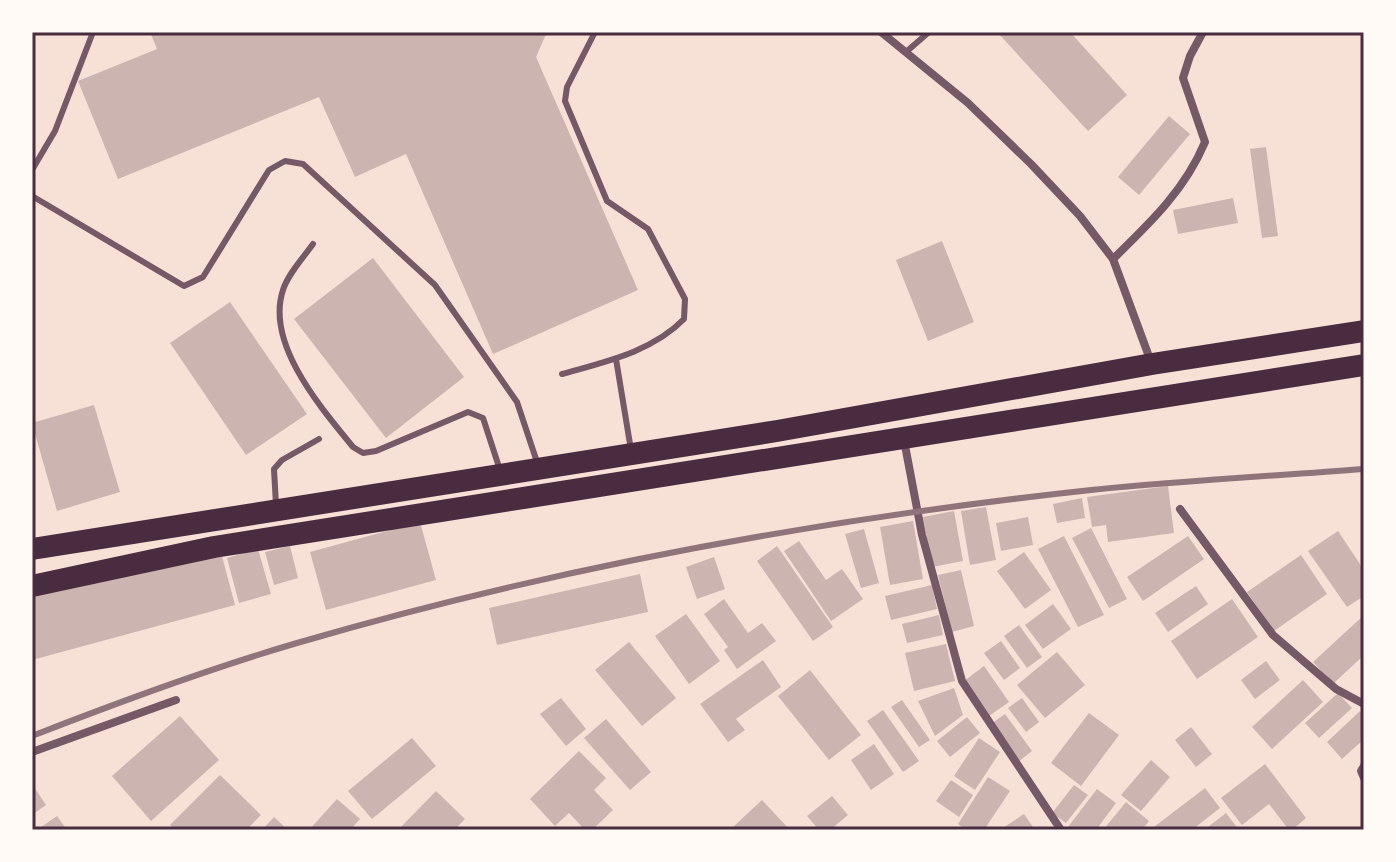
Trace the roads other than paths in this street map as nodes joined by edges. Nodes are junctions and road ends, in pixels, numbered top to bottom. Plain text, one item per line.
1 (93, 32) edge
2 (595, 32) edge
3 (881, 32) edge
4 (929, 32) edge
5 (1203, 32) edge
6 (906, 52) junction
7 (32, 170) edge
8 (32, 196) edge
9 (313, 244) dead end
10 (1113, 259) junction
11 (1364, 331) edge
12 (616, 359) junction
13 (1152, 364) junction
14 (1364, 365) edge
15 (562, 374) dead end
16 (319, 439) dead end
17 (904, 439) junction
18 (631, 454) junction
19 (538, 468) junction
20 (501, 473) junction
21 (276, 509) junction
22 (1180, 509) dead end
23 (32, 549) edge
24 (32, 586) edge
25 (176, 700) dead end
26 (1364, 704) edge
27 (32, 752) edge
28 (1364, 766) edge
29 (1364, 778) edge
30 (1061, 830) edge

1 - 7 lane
2 - 12 lane
3 - 6 street
4 - 6 lane
5 - 10 street
6 - 10 street
8 - 19 lane
9 - 20 lane
10 - 13 street
11 - 13 highway
12 - 15 lane
12 - 18 lane
13 - 18 highway
14 - 17 highway
16 - 21 lane
17 - 24 highway
17 - 30 street
18 - 19 highway
19 - 20 highway
20 - 21 highway
21 - 23 highway
22 - 26 street
25 - 27 street
28 - 29 street

